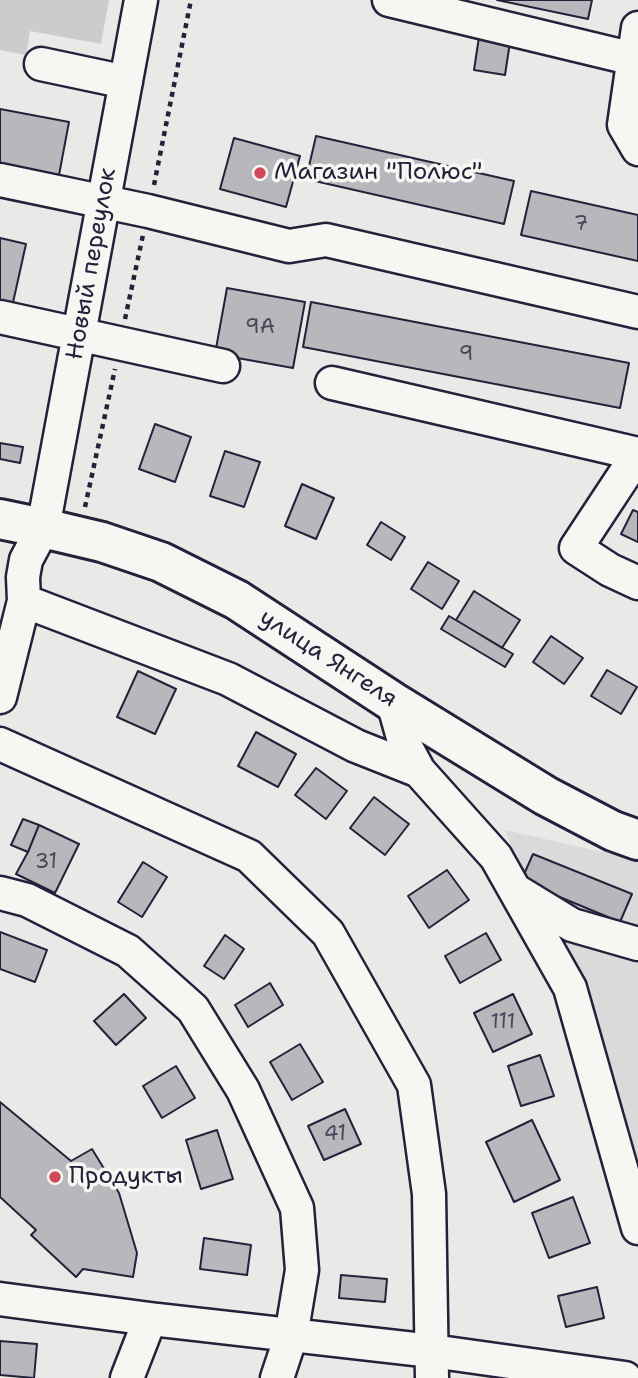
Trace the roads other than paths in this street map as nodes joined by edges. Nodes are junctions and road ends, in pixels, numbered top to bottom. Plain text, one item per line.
1 (141, 0) edge
2 (389, 0) edge
3 (638, 28) edge
4 (634, 60) junction
5 (41, 64) dead end
6 (126, 82) junction
7 (638, 149) edge
8 (0, 180) edge
9 (104, 202) junction
10 (638, 312) edge
11 (0, 317) edge
12 (79, 334) junction
13 (223, 366) dead end
14 (332, 383) dead end
15 (638, 454) edge
16 (0, 519) edge
17 (43, 527) junction
18 (638, 583) edge
19 (24, 601) junction
20 (0, 697) edge
21 (393, 702) junction
22 (0, 744) edge
23 (419, 771) junction
24 (638, 840) edge
25 (514, 890) junction
26 (0, 893) edge
27 (638, 944) edge
28 (638, 1228) edge
29 (0, 1299) edge
30 (150, 1319) junction
31 (291, 1336) junction
32 (432, 1364) edge
33 (127, 1378) edge
34 (277, 1378) edge
35 (625, 1378) edge

1 - 6 street, Новый переулок
2 - 4 street
3 - 4 street
4 - 7 street
5 - 6 street
6 - 9 street, Новый переулок
8 - 9 street
9 - 10 street
9 - 12 street, Новый переулок
11 - 12 street
12 - 13 street
12 - 17 street, Новый переулок
14 - 15 street
15 - 18 street
16 - 17 main road, улица Янгеля
17 - 19 street, Новый переулок
17 - 21 main road, улица Янгеля
19 - 20 street, Новый переулок
19 - 23 street
21 - 23 street
21 - 24 main road, улица Янгеля
22 - 32 street
23 - 25 street
25 - 27 street
25 - 28 street
26 - 31 street
29 - 30 street
30 - 31 street
30 - 33 street
31 - 32 street
31 - 34 street
32 - 35 street

